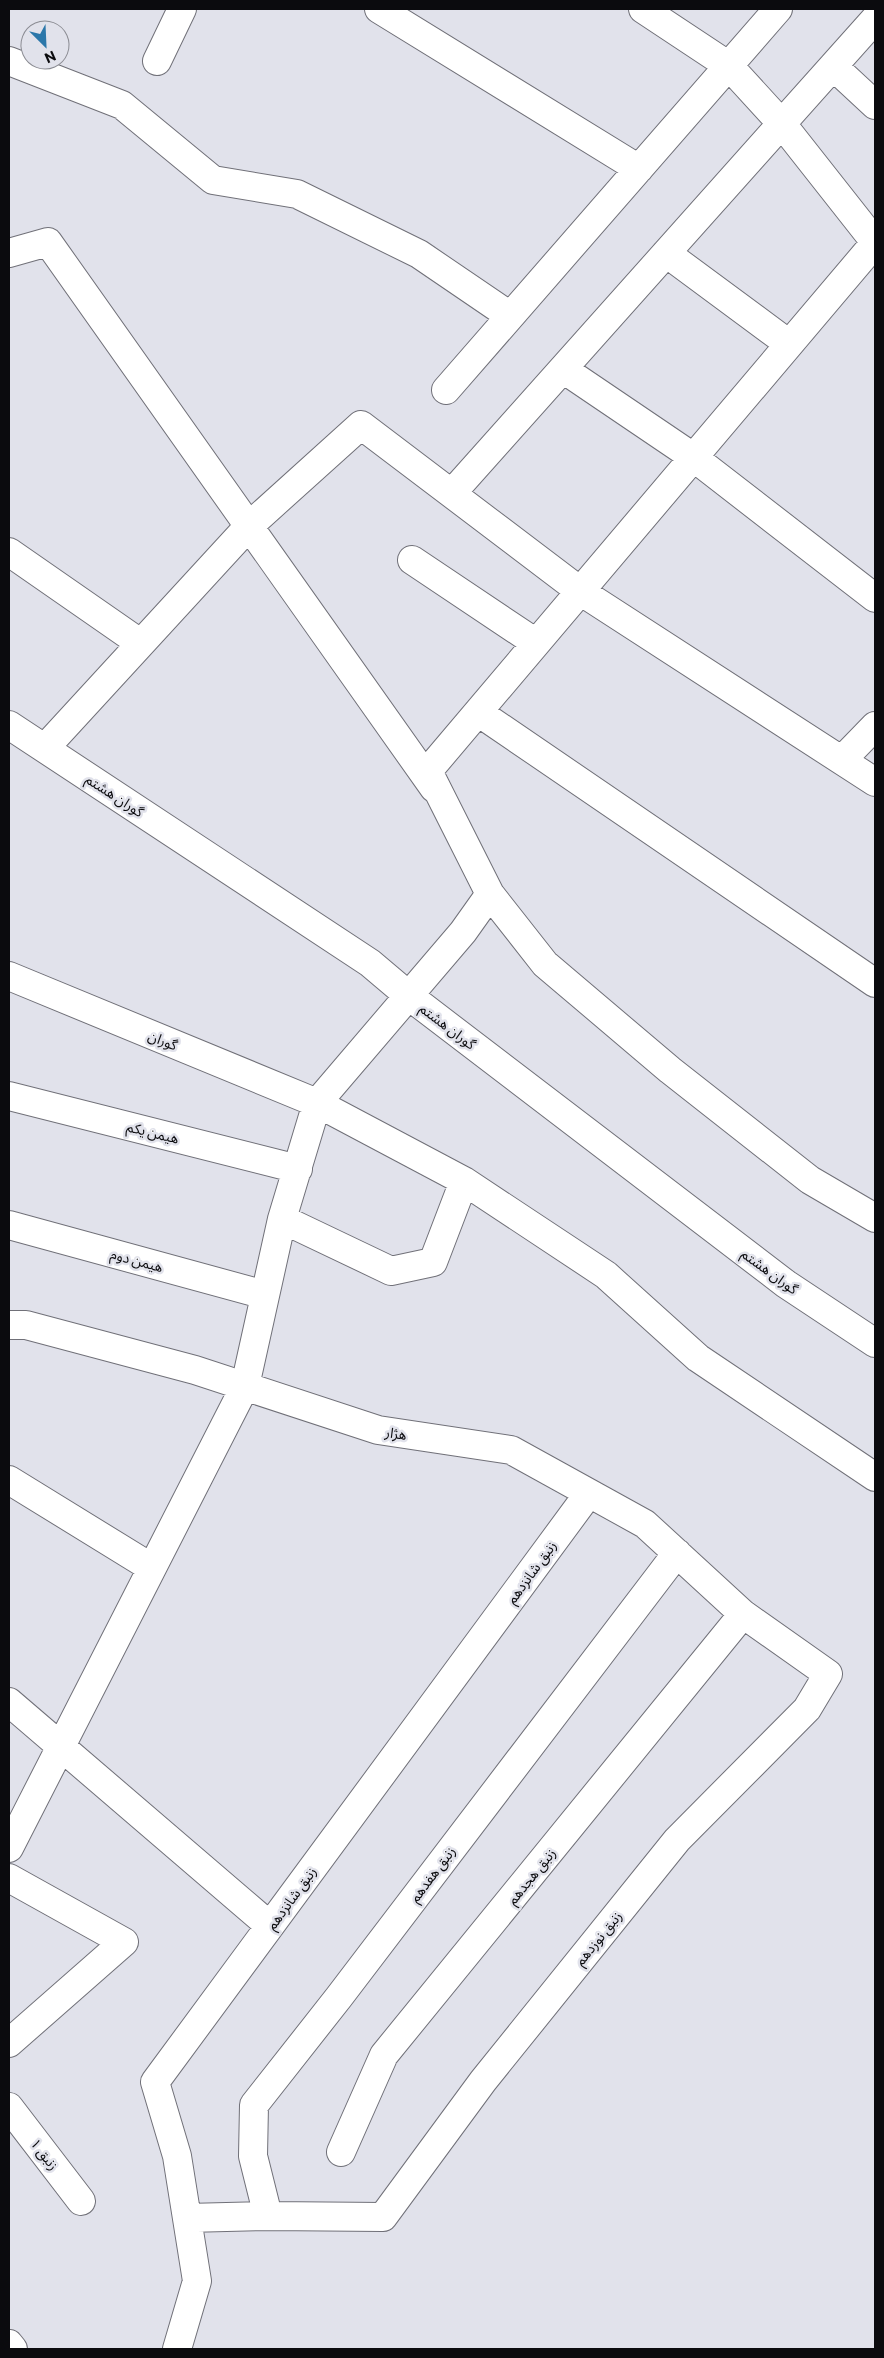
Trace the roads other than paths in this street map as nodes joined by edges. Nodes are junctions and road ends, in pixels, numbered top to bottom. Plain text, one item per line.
1 (182, 9) edge
2 (380, 9) edge
3 (643, 9) edge
4 (778, 9) edge
5 (875, 19) edge
6 (9, 61) edge
7 (157, 62) dead end
8 (728, 66) junction
9 (833, 66) junction
10 (875, 105) edge
11 (782, 124) junction
12 (639, 169) junction
13 (875, 242) edge
14 (9, 253) edge
15 (666, 253) junction
16 (510, 316) junction
17 (789, 344) junction
18 (563, 369) junction
19 (446, 390) dead end
20 (693, 457) junction
21 (452, 493) junction
22 (249, 526) junction
23 (9, 552) edge
24 (412, 560) dead end
25 (580, 591) junction
26 (875, 598) edge
27 (140, 643) junction
28 (536, 643) junction
29 (478, 712) junction
30 (9, 725) edge
31 (875, 726) edge
32 (45, 748) junction
33 (842, 760) junction
34 (875, 782) edge
35 (441, 797) junction
36 (490, 894) junction
37 (9, 976) edge
38 (875, 983) edge
39 (409, 996) junction
40 (9, 1096) edge
41 (317, 1103) junction
42 (298, 1168) junction
43 (464, 1181) junction
44 (875, 1218) edge
45 (282, 1219) junction
46 (9, 1226) edge
47 (265, 1296) junction
48 (9, 1325) edge
49 (875, 1343) edge
50 (245, 1386) junction
51 (875, 1477) edge
52 (9, 1480) edge
53 (589, 1493) junction
54 (677, 1553) junction
55 (152, 1568) junction
56 (744, 1614) junction
57 (828, 1674) joint
58 (9, 1702) edge
59 (60, 1746) junction
60 (9, 1848) edge
61 (9, 1878) edge
62 (270, 1926) junction
63 (9, 2043) edge
64 (9, 2107) edge
65 (341, 2152) dead end
66 (81, 2201) dead end
67 (268, 2216) junction
68 (187, 2218) junction
69 (9, 2344) edge
70 (13, 2349) edge
71 (177, 2349) edge

1 - 7 street
2 - 12 street
3 - 8 street
4 - 8 street
5 - 9 street
6 - 16 street
8 - 11 street
8 - 12 street
9 - 10 street
9 - 11 street
11 - 13 street
11 - 15 street
12 - 16 street
13 - 17 street
14 - 22 street
15 - 17 street
15 - 18 street
16 - 19 street
17 - 20 street
18 - 20 street
18 - 21 street
20 - 25 street
20 - 26 street
21 - 22 street
21 - 25 street
22 - 27 street
22 - 35 street
23 - 27 street
24 - 28 street
25 - 28 street
25 - 33 street
27 - 32 street
28 - 29 street
29 - 35 street
29 - 38 street
30 - 32 street, گوران هشتم
31 - 33 street
32 - 39 street, گوران هشتم
33 - 34 street
35 - 36 street
36 - 39 street
36 - 44 street
37 - 41 street, گوران
39 - 41 street
39 - 49 street, گوران هشتم
40 - 42 street, هیمن یکم
41 - 42 street
41 - 43 street, گوران
42 - 45 street
43 - 45 street
43 - 51 street, گوران
45 - 47 street
46 - 47 street, هیمن دوم
47 - 50 street
48 - 50 street, هژار
50 - 53 street, هژار
50 - 55 street
52 - 55 street
53 - 54 street, هژار
53 - 62 street, زنبق شانزدهم
54 - 56 street, هژار
54 - 67 street, زنبق هفدهم
55 - 59 street
56 - 57 street, هژار
56 - 65 street, زنبق هجدهم
57 - 67 street, زنبق نوزدهم
58 - 59 street
59 - 60 street
59 - 62 street
61 - 63 street
62 - 68 street, زنبق شانزدهم
64 - 66 street, زنبق ۱
67 - 68 street
68 - 71 street, زنبق شانزدهم
69 - 70 street

